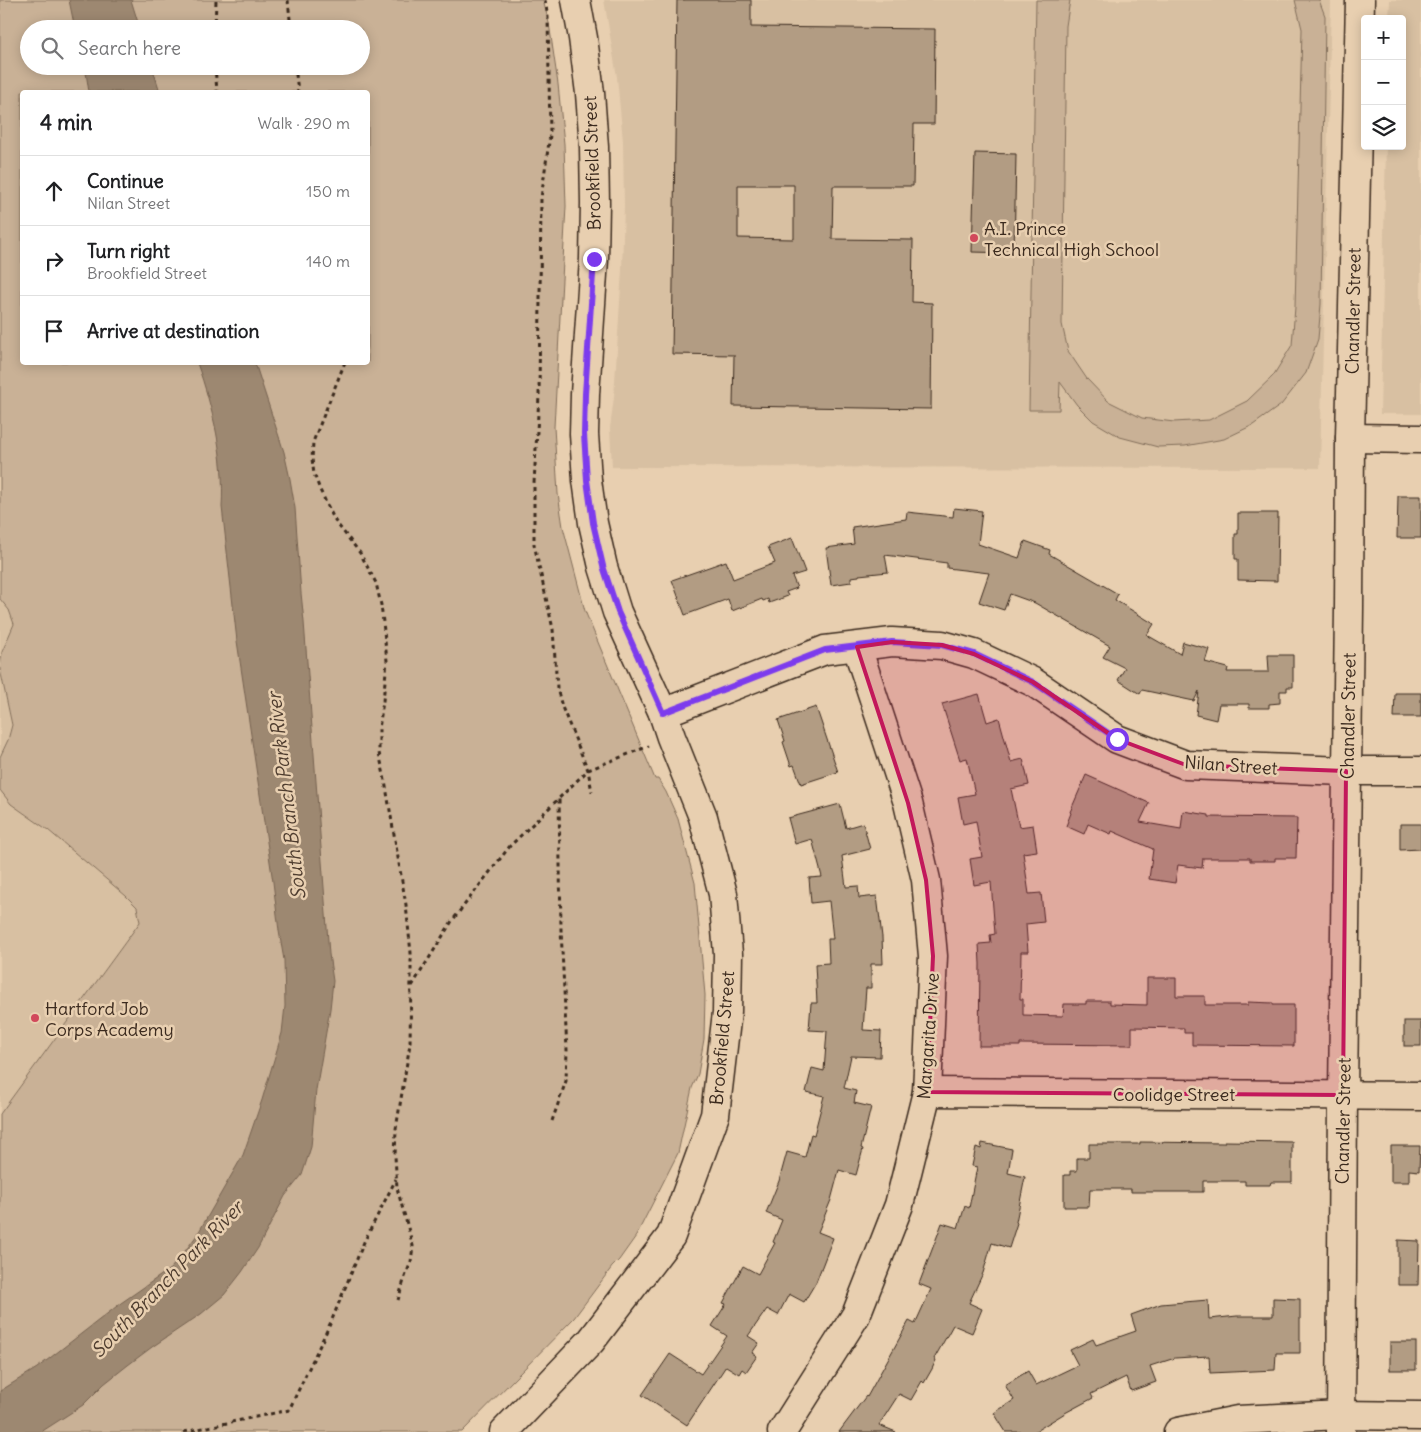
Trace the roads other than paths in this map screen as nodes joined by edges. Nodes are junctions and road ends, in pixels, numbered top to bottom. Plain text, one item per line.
1 (576, 0) edge
2 (1360, 0) edge
3 (1350, 438) junction
4 (1421, 439) edge
5 (857, 647) junction
6 (667, 725) junction
7 (1346, 771) junction
8 (1421, 771) edge
9 (927, 1092) junction
10 (1343, 1095) junction
11 (1421, 1096) edge
12 (1421, 1416) edge
13 (1341, 1423) edge
14 (504, 1432) edge
15 (782, 1432) edge
16 (1178, 1432) edge

1 - 6 street, Brookfield Street
2 - 3 street, Chandler Street
3 - 4 street
3 - 7 street, Chandler Street
5 - 6 street, Nilan Street
5 - 7 street, Nilan Street
5 - 9 street, Margarita Drive
6 - 14 street, Brookfield Street
7 - 8 street, Nilan Street
7 - 10 street, Chandler Street
9 - 10 street, Coolidge Street
9 - 15 street, Margarita Drive
10 - 11 street, Coolidge Street
10 - 13 street, Chandler Street
12 - 13 street
13 - 16 street

